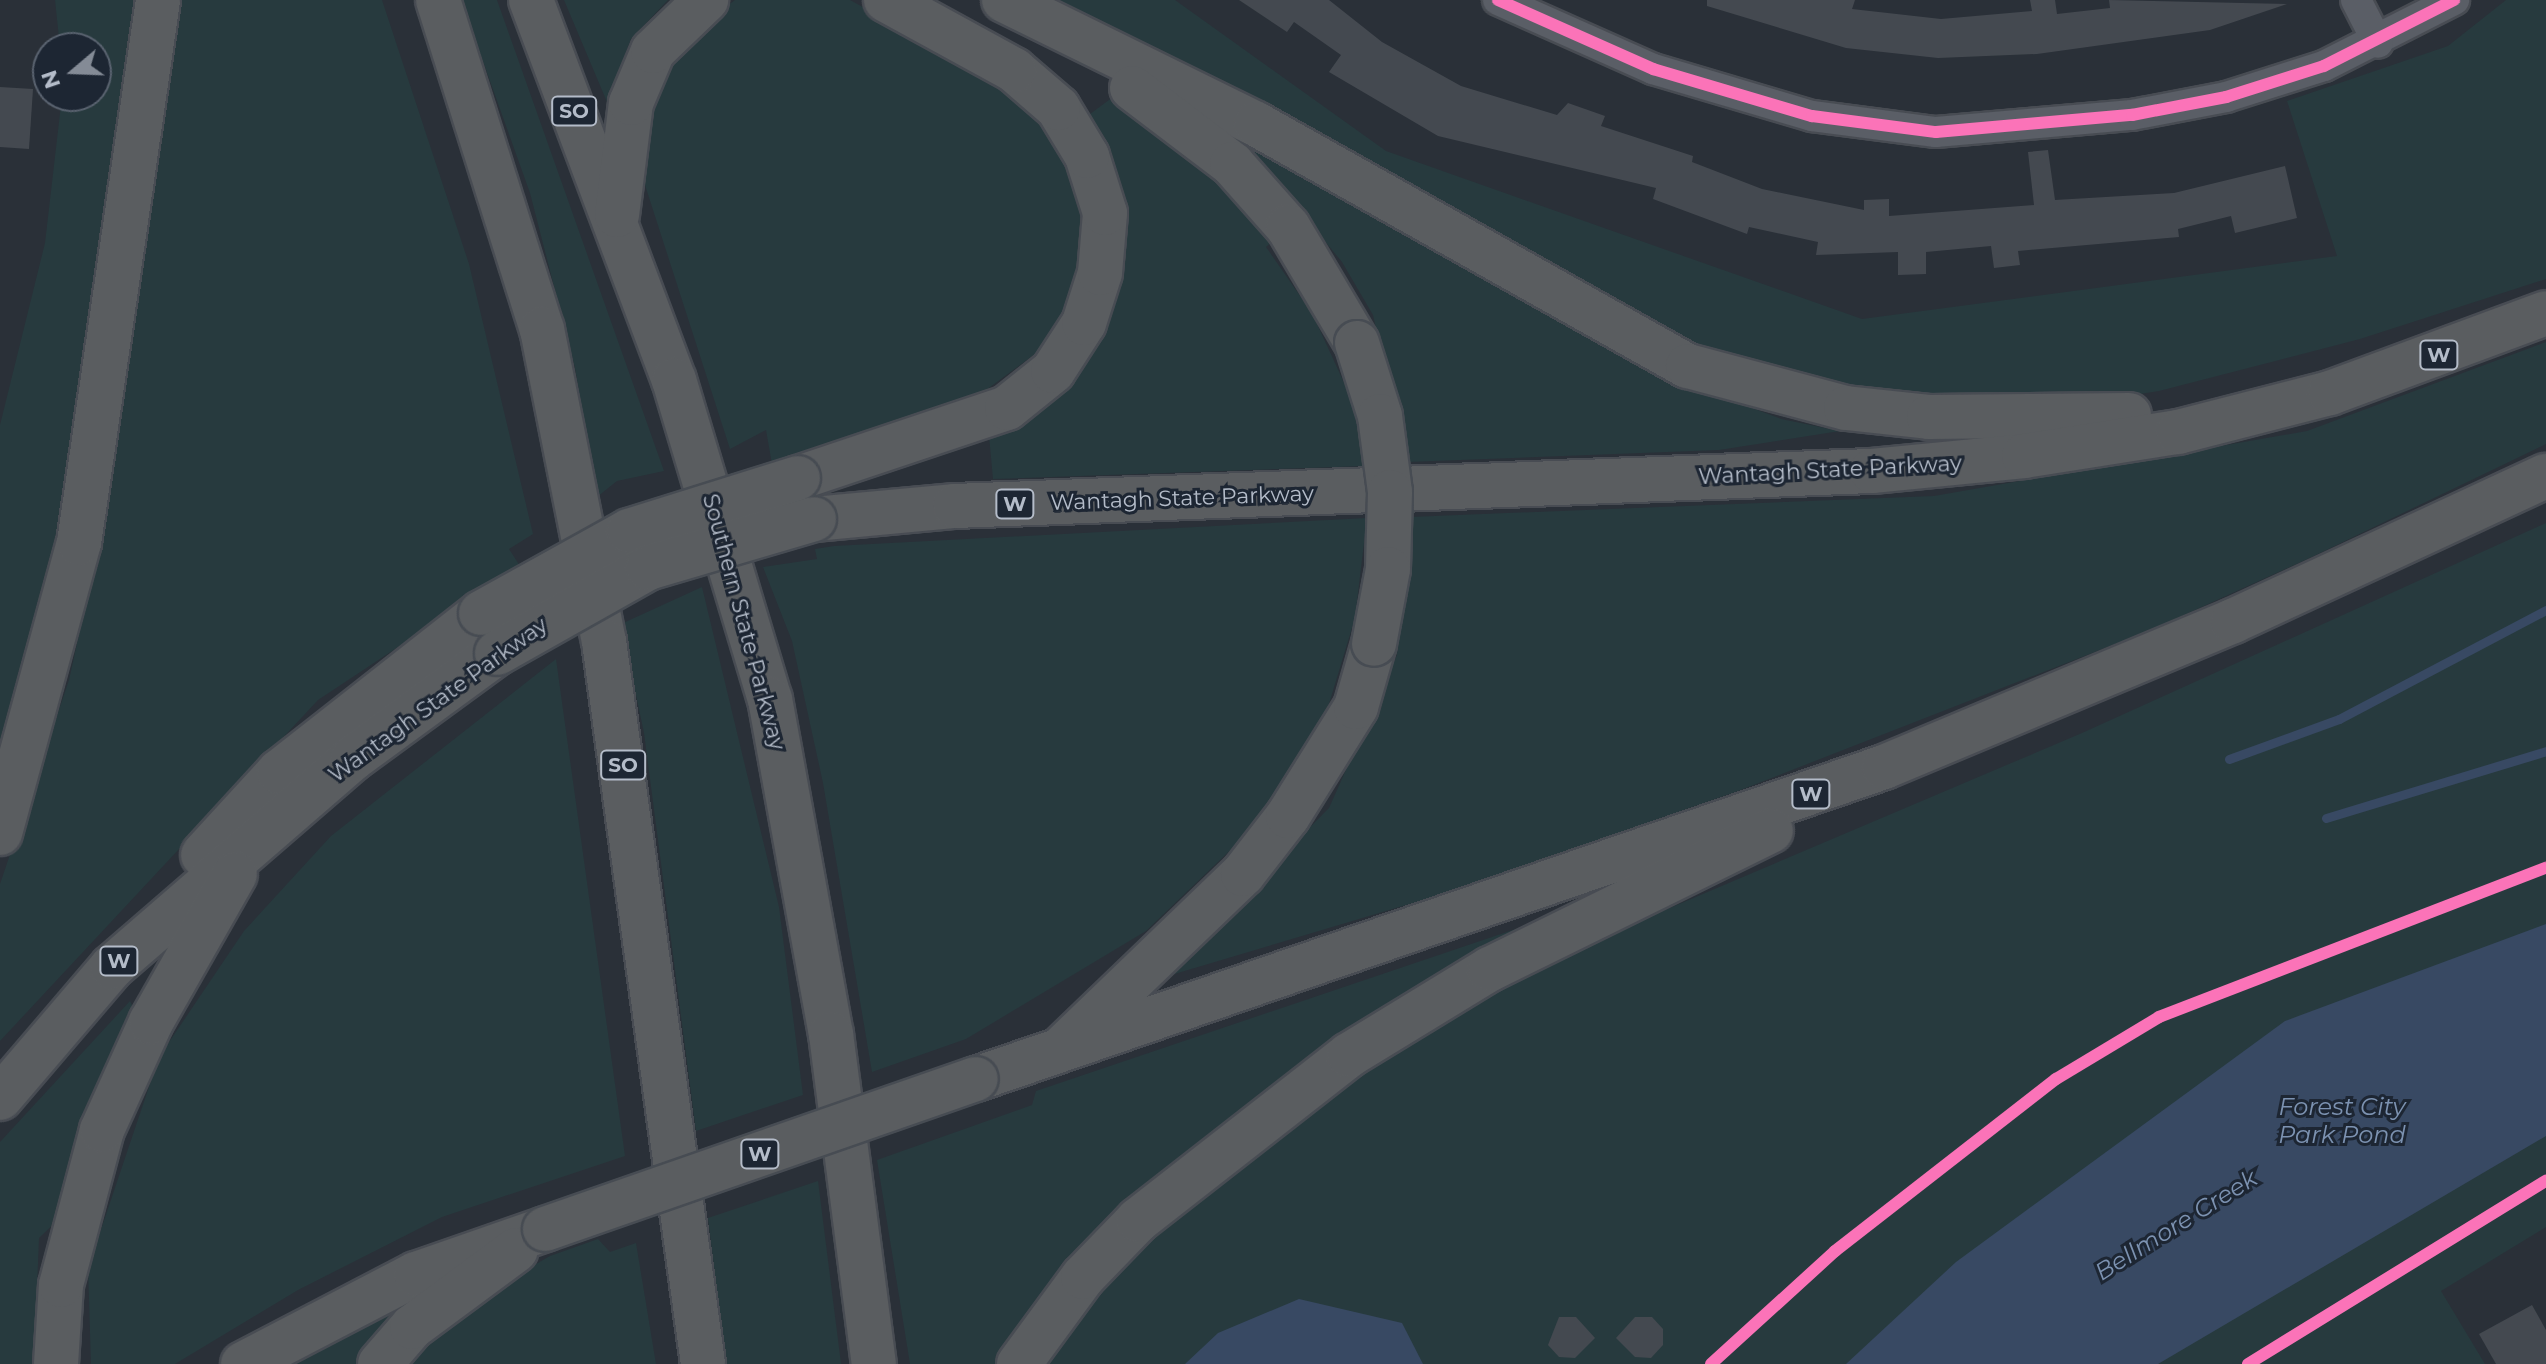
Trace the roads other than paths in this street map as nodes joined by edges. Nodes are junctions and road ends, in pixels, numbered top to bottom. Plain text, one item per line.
1 (158, 0) edge
2 (438, 0) edge
3 (531, 0) edge
4 (706, 0) edge
5 (886, 0) edge
6 (1002, 0) edge
7 (1498, 0) edge
8 (2356, 0) edge
9 (2454, 0) edge
10 (2378, 43) junction
11 (616, 222) junction
12 (2546, 313) edge
13 (2330, 393) junction
14 (2546, 476) edge
15 (1884, 767) junction
16 (0, 833) edge
17 (255, 841) junction
18 (112, 967) junction
19 (1054, 1056) junction
20 (0, 1098) edge
21 (545, 1229) junction
22 (55, 1355) edge
23 (243, 1364) edge
24 (380, 1364) edge
25 (703, 1364) edge
26 (874, 1364) edge
27 (1019, 1364) edge

1 - 16 highway
2 - 25 highway, SO
3 - 11 highway, Southern State Parkway / SO
4 - 11 highway
5 - 18 highway, bridge
6 - 13 highway
6 - 19 highway, bridge
7 - 10 street
8 - 10 street
9 - 10 street
11 - 26 highway, Southern State Parkway / SO
12 - 13 highway, Wantagh State Parkway / W
13 - 17 highway, Wantagh State Parkway / W, bridge
14 - 15 highway, W
15 - 19 highway, W
15 - 27 highway
17 - 18 highway, Wantagh State Parkway / W
17 - 22 highway
18 - 20 highway, Wantagh State Parkway / W
19 - 21 highway, W, bridge
21 - 23 highway, W
21 - 24 highway

